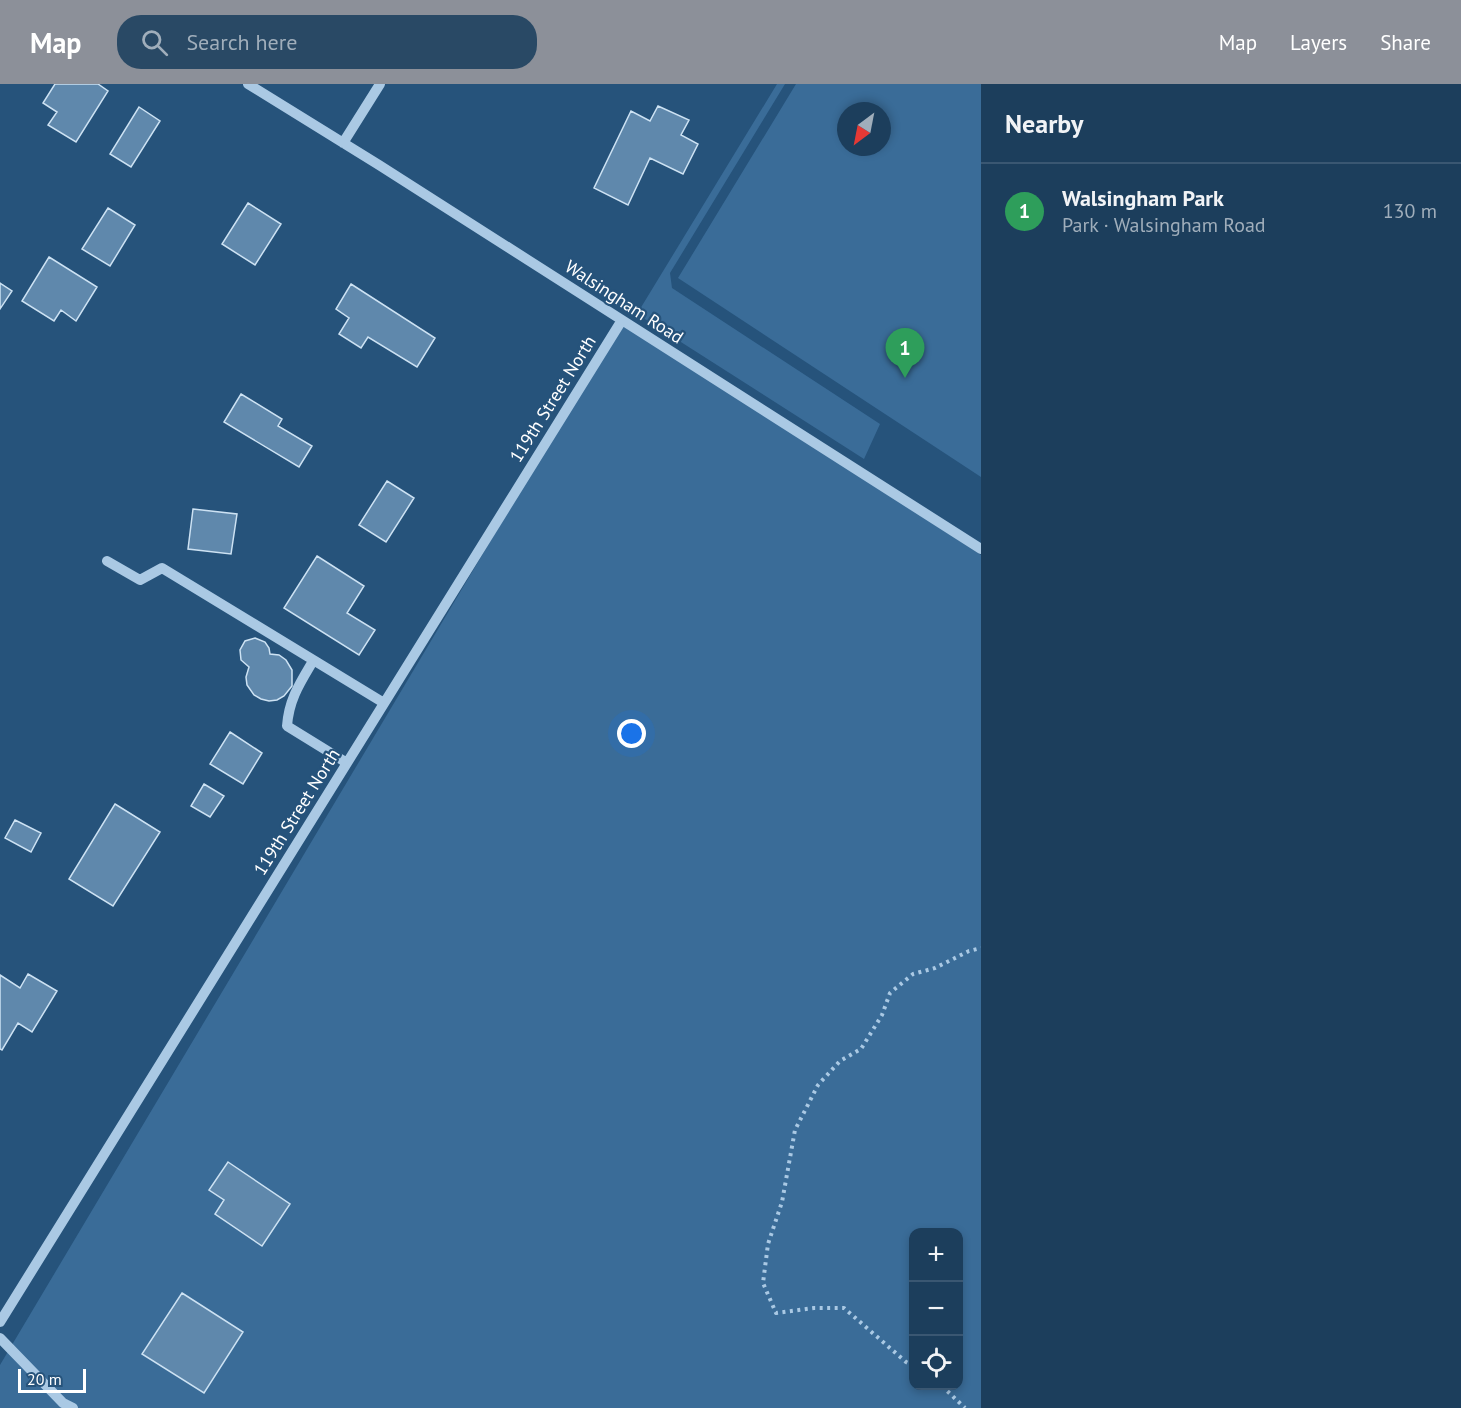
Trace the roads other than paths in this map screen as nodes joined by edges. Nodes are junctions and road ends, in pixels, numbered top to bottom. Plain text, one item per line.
1 (248, 84) edge
2 (380, 84) edge
3 (343, 143) junction
4 (622, 320) junction
5 (981, 549) edge
6 (107, 561) dead end
7 (313, 661) junction
8 (384, 703) junction
9 (347, 763) junction
10 (0, 1322) edge
11 (0, 1338) edge
12 (73, 1408) edge

1 - 3 street, Walsingham Road
2 - 3 street
3 - 4 street, Walsingham Road
4 - 5 street, Walsingham Road
4 - 8 street, 119th Street North
6 - 7 street
7 - 8 street
7 - 9 street
8 - 9 street, 119th Street North
9 - 10 street, 119th Street North
11 - 12 street

